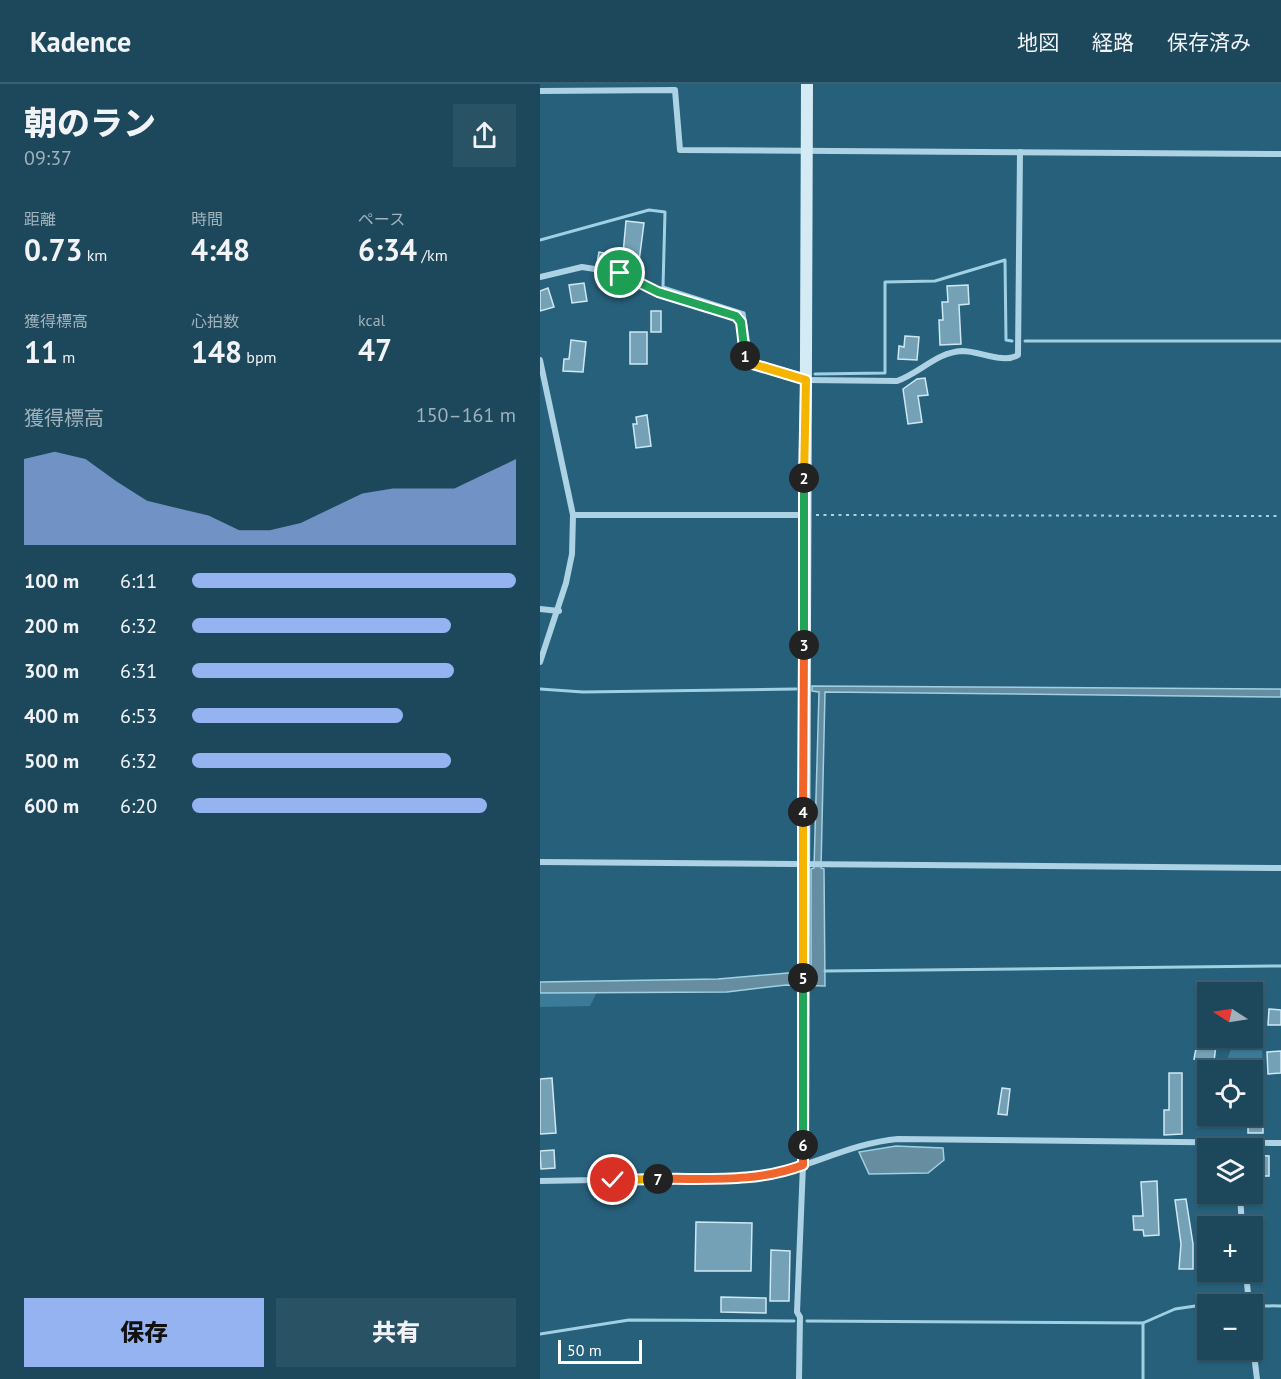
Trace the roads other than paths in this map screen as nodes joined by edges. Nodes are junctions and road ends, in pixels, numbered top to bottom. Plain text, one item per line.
1 (807, 84) edge
2 (540, 91) edge
3 (807, 152) junction
4 (1020, 152) junction
5 (1281, 154) edge
6 (540, 277) edge
7 (540, 360) edge
8 (806, 380) junction
9 (573, 515) junction
10 (803, 515) junction
11 (540, 609) edge
12 (558, 611) junction
13 (540, 662) edge
14 (540, 862) edge
15 (803, 863) junction
16 (1281, 868) edge
17 (1281, 1143) edge
18 (1263, 1144) edge
19 (1197, 1145) edge
20 (803, 1165) junction
21 (540, 1181) edge
22 (1255, 1360) edge
23 (799, 1379) edge
24 (1257, 1379) edge

1 - 3 street
2 - 3 street
3 - 4 street
3 - 8 street
4 - 5 street
4 - 8 street
6 - 8 street
7 - 9 street
8 - 10 street
9 - 10 street
9 - 12 street
10 - 15 street
11 - 12 street
12 - 13 street
14 - 15 street
15 - 16 street
15 - 20 street
17 - 18 street
19 - 20 street
20 - 21 street
20 - 23 street
22 - 24 street

